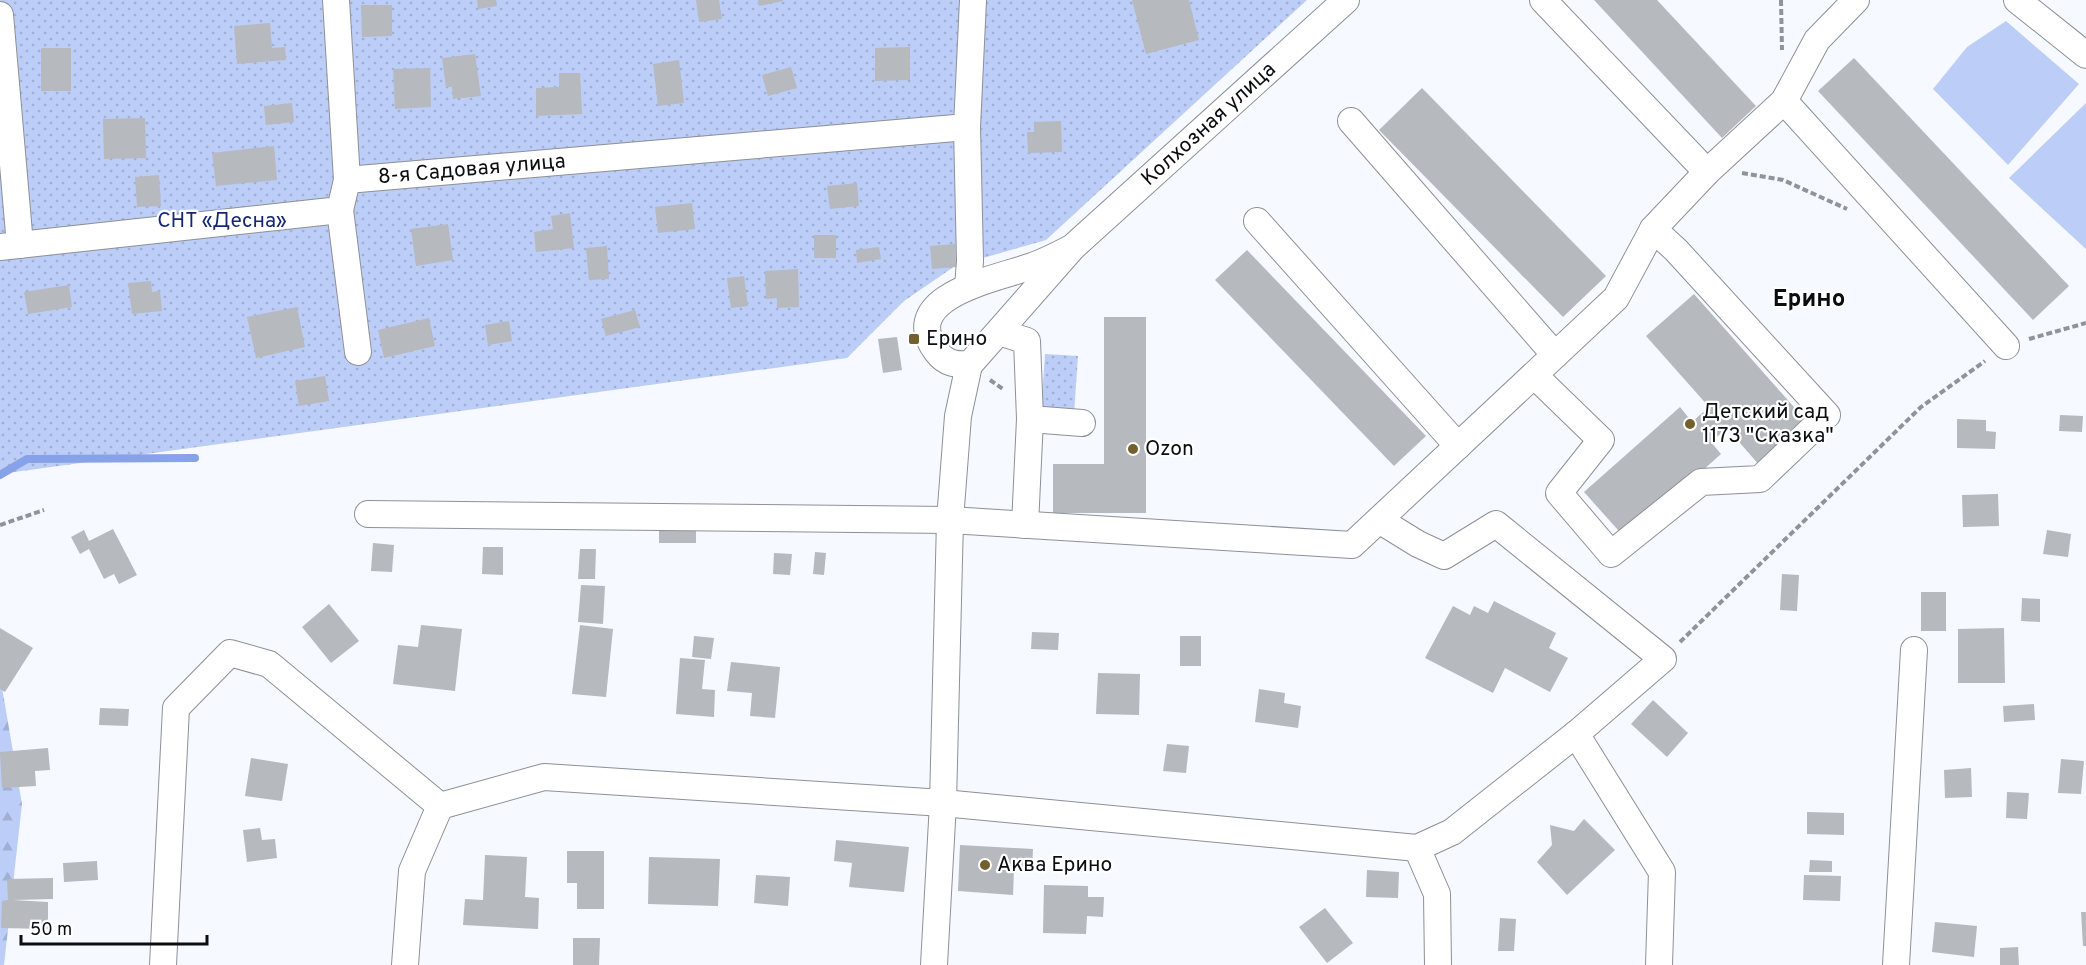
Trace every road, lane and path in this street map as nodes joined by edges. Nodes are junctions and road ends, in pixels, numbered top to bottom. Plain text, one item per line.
1 (336, 0) edge
2 (973, 0) edge
3 (1346, 0) edge
4 (1543, 0) edge
5 (1857, 0) edge
6 (2017, 0) edge
7 (0, 15) edge
8 (2086, 55) edge
9 (1784, 101) junction
10 (1351, 121) dead end
11 (967, 127) junction
12 (1707, 172) junction
13 (1735, 172) dead end
14 (347, 180) junction
15 (340, 210) junction
16 (1887, 213) junction
17 (1257, 221) dead end
18 (1653, 229) junction
19 (10, 246) edge
20 (1073, 247) junction
21 (968, 287) junction
22 (2086, 323) edge
23 (999, 332) junction
24 (2006, 346) junction
25 (358, 352) dead end
26 (1555, 355) junction
27 (970, 364) junction
28 (1534, 375) junction
29 (1030, 413) junction
30 (1082, 423) dead end
31 (1458, 446) junction
32 (44, 510) dead end
33 (368, 514) dead end
34 (950, 520) junction
35 (1379, 520) junction
36 (0, 525) edge
37 (1025, 525) junction
38 (1914, 650) dead end
39 (1662, 659) junction
40 (1576, 734) junction
41 (943, 803) junction
42 (440, 806) junction
43 (1417, 848) junction
44 (163, 965) edge
45 (405, 965) edge
46 (934, 965) edge
47 (1438, 965) edge
48 (1659, 965) edge
49 (1896, 965) edge

1 - 14 street
2 - 11 street
3 - 20 street, Колхозная улица
4 - 12 street
5 - 9 street
6 - 8 street
7 - 19 street
9 - 12 street
9 - 16 street
10 - 26 street
11 - 14 street, 8-я Садовая улица
11 - 21 street
12 - 18 street
13 - 16 path
14 - 15 street, 8-я Садовая улица
15 - 19 street
15 - 25 street
16 - 24 street
17 - 31 street
18 - 26 street
18 - 28 street
20 - 21 street, Колхозная улица
20 - 23 street, Колхозная улица
21 - 27 street, Колхозная улица
22 - 24 path
23 - 27 street, Колхозная улица
23 - 29 street
24 - 39 path
26 - 28 street
27 - 29 path
27 - 34 street
28 - 31 street
29 - 30 street
29 - 37 street
31 - 35 street
32 - 36 path
33 - 34 street
34 - 37 street
34 - 41 street
35 - 37 street
35 - 39 street
38 - 49 street
39 - 40 street
40 - 43 street
40 - 48 street
41 - 42 street
41 - 43 street
41 - 46 street
42 - 44 street
42 - 45 street
43 - 47 street

